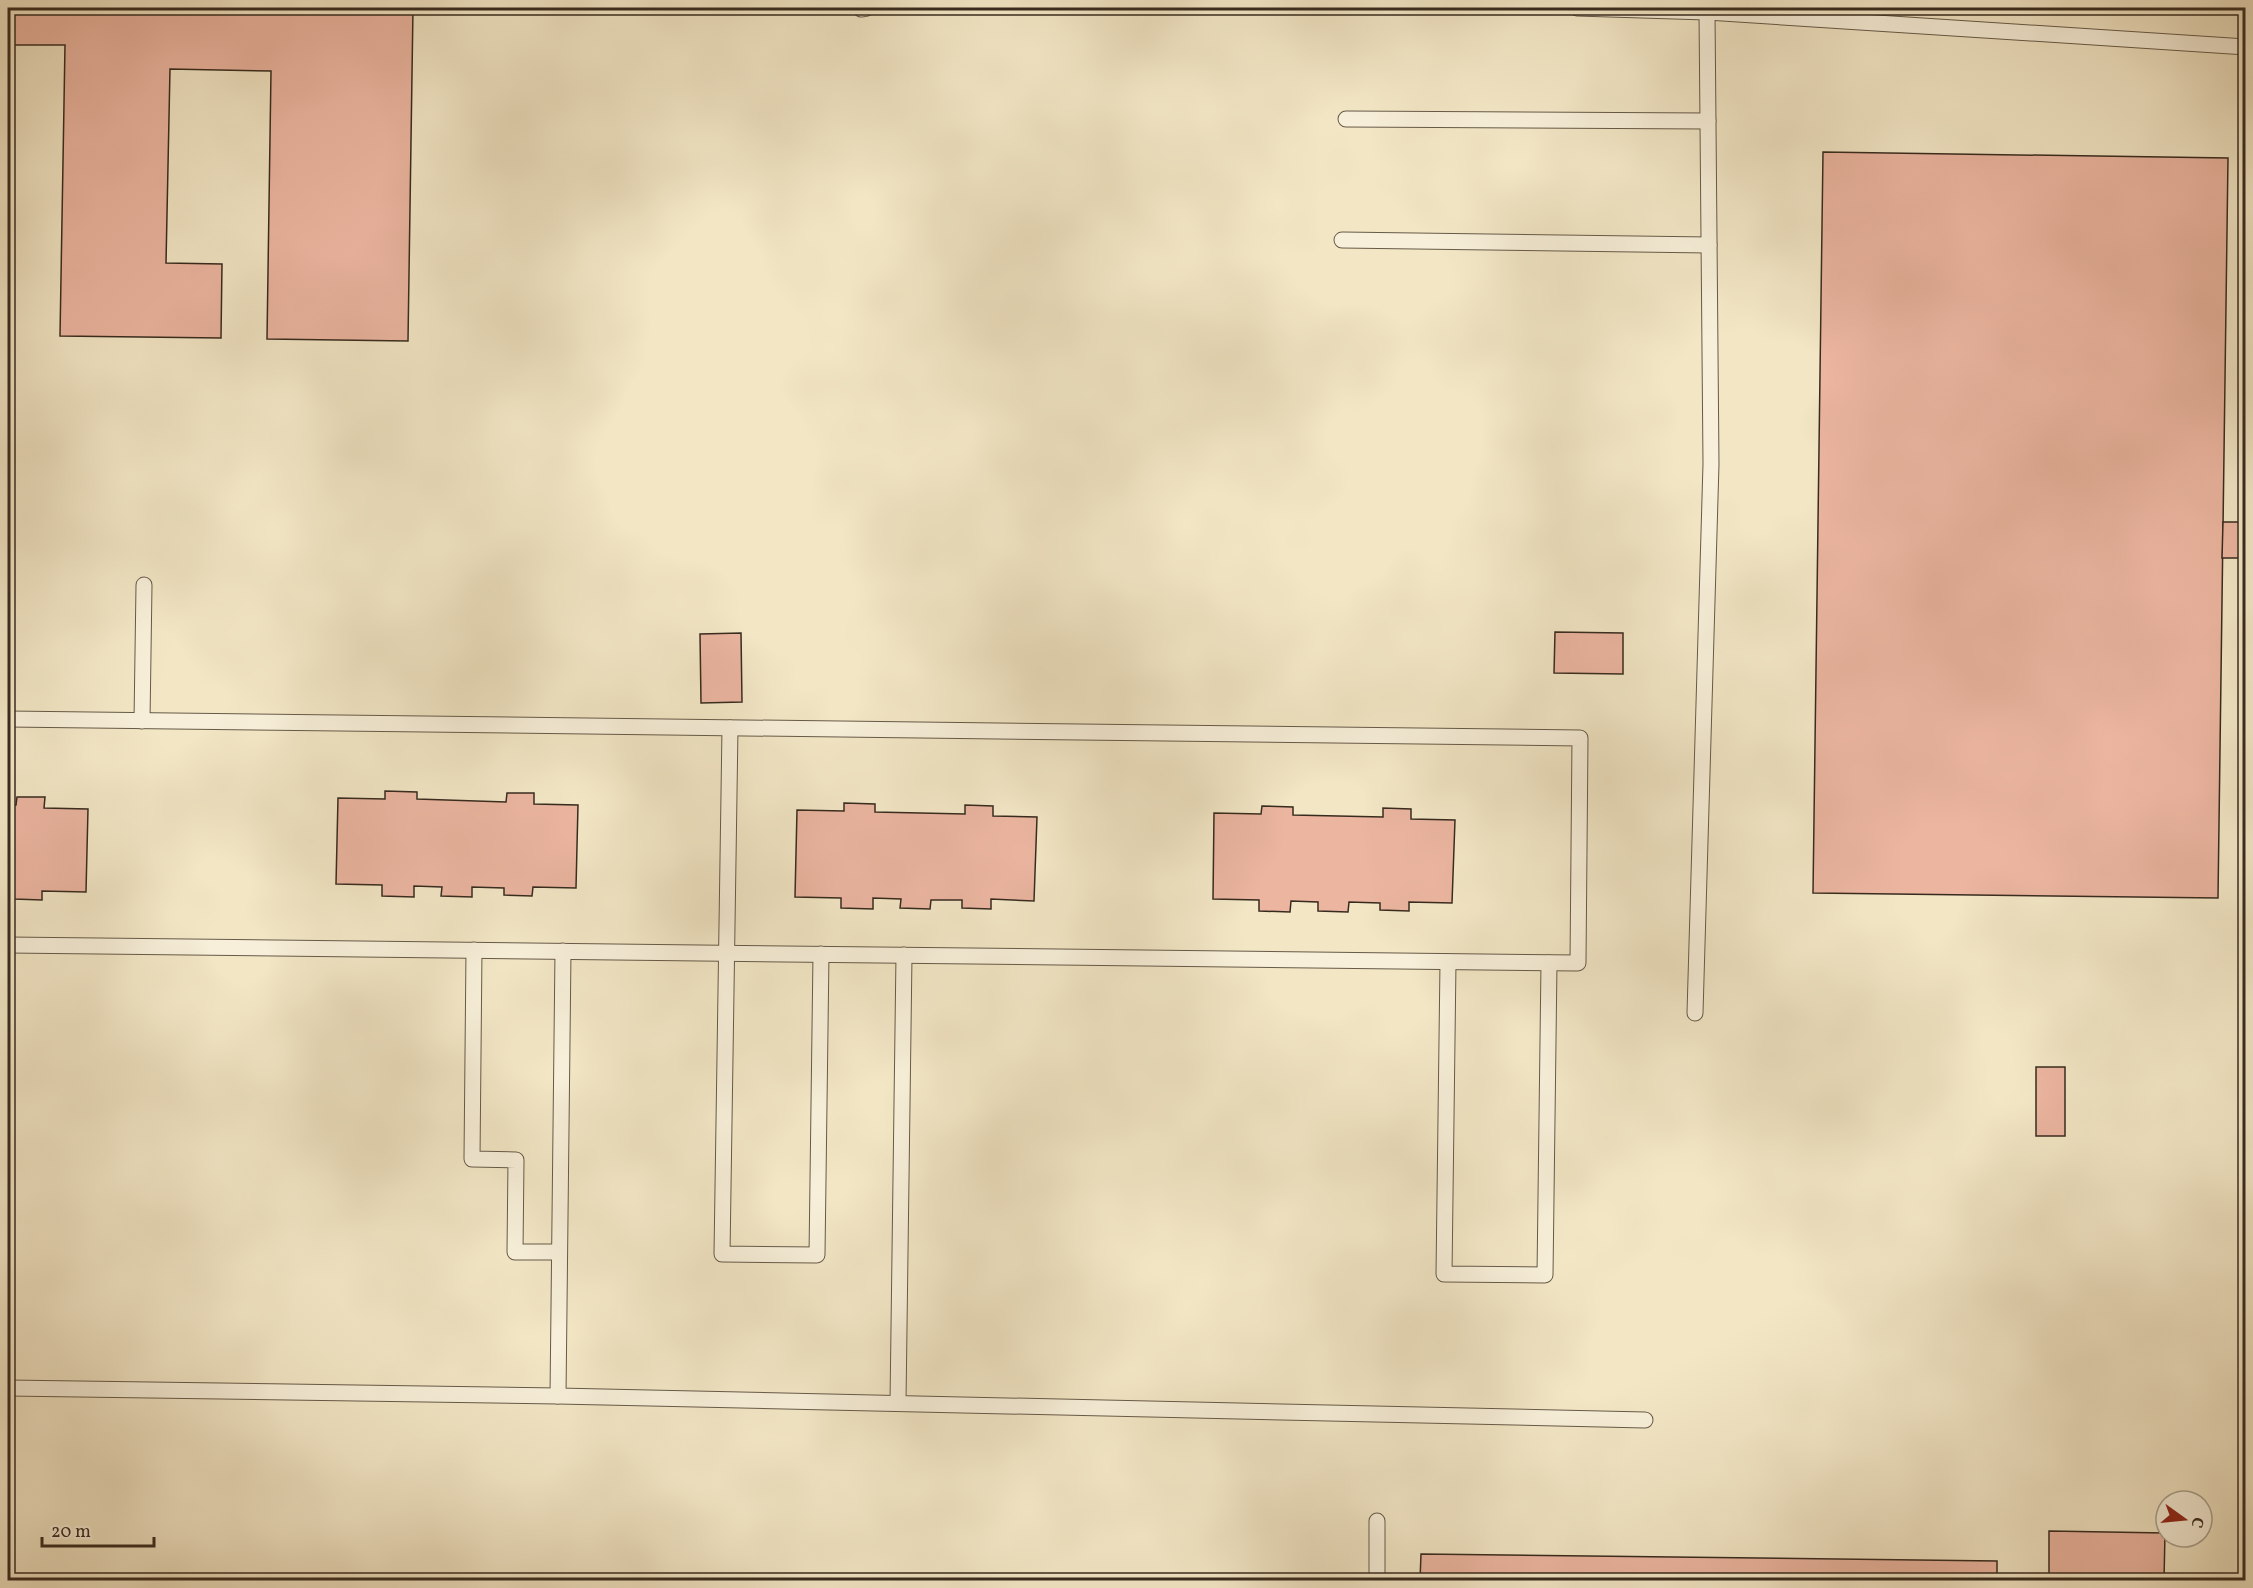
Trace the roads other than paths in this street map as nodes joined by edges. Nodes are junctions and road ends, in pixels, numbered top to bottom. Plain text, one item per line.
1 (1577, 8) edge
2 (1707, 12) junction
3 (2246, 47) edge
4 (1346, 119) dead end
5 (1708, 121) junction
6 (1342, 240) dead end
7 (1709, 245) junction
8 (144, 585) dead end
9 (8, 719) edge
10 (142, 721) junction
11 (730, 728) junction
12 (8, 945) edge
13 (474, 950) junction
14 (563, 951) junction
15 (726, 953) junction
16 (821, 954) junction
17 (904, 956) junction
18 (1448, 962) junction
19 (1549, 963) junction
20 (1695, 1013) dead end
21 (559, 1252) junction
22 (8, 1388) edge
23 (558, 1395) junction
24 (898, 1403) junction
25 (1645, 1420) dead end
26 (1377, 1521) dead end
27 (1377, 1581) edge

1 - 2 lane
2 - 3 lane
2 - 5 lane
4 - 5 lane
5 - 7 lane
6 - 7 lane
7 - 20 lane
8 - 10 lane
9 - 10 lane
10 - 11 lane
11 - 15 lane
11 - 19 lane
12 - 13 lane
13 - 14 lane
13 - 21 lane
14 - 15 lane
14 - 21 lane
15 - 16 lane
15 - 16 lane
16 - 17 lane
17 - 18 lane
17 - 24 lane
18 - 19 lane
18 - 19 lane
21 - 23 lane
22 - 23 lane
23 - 24 lane
24 - 25 lane
26 - 27 lane

